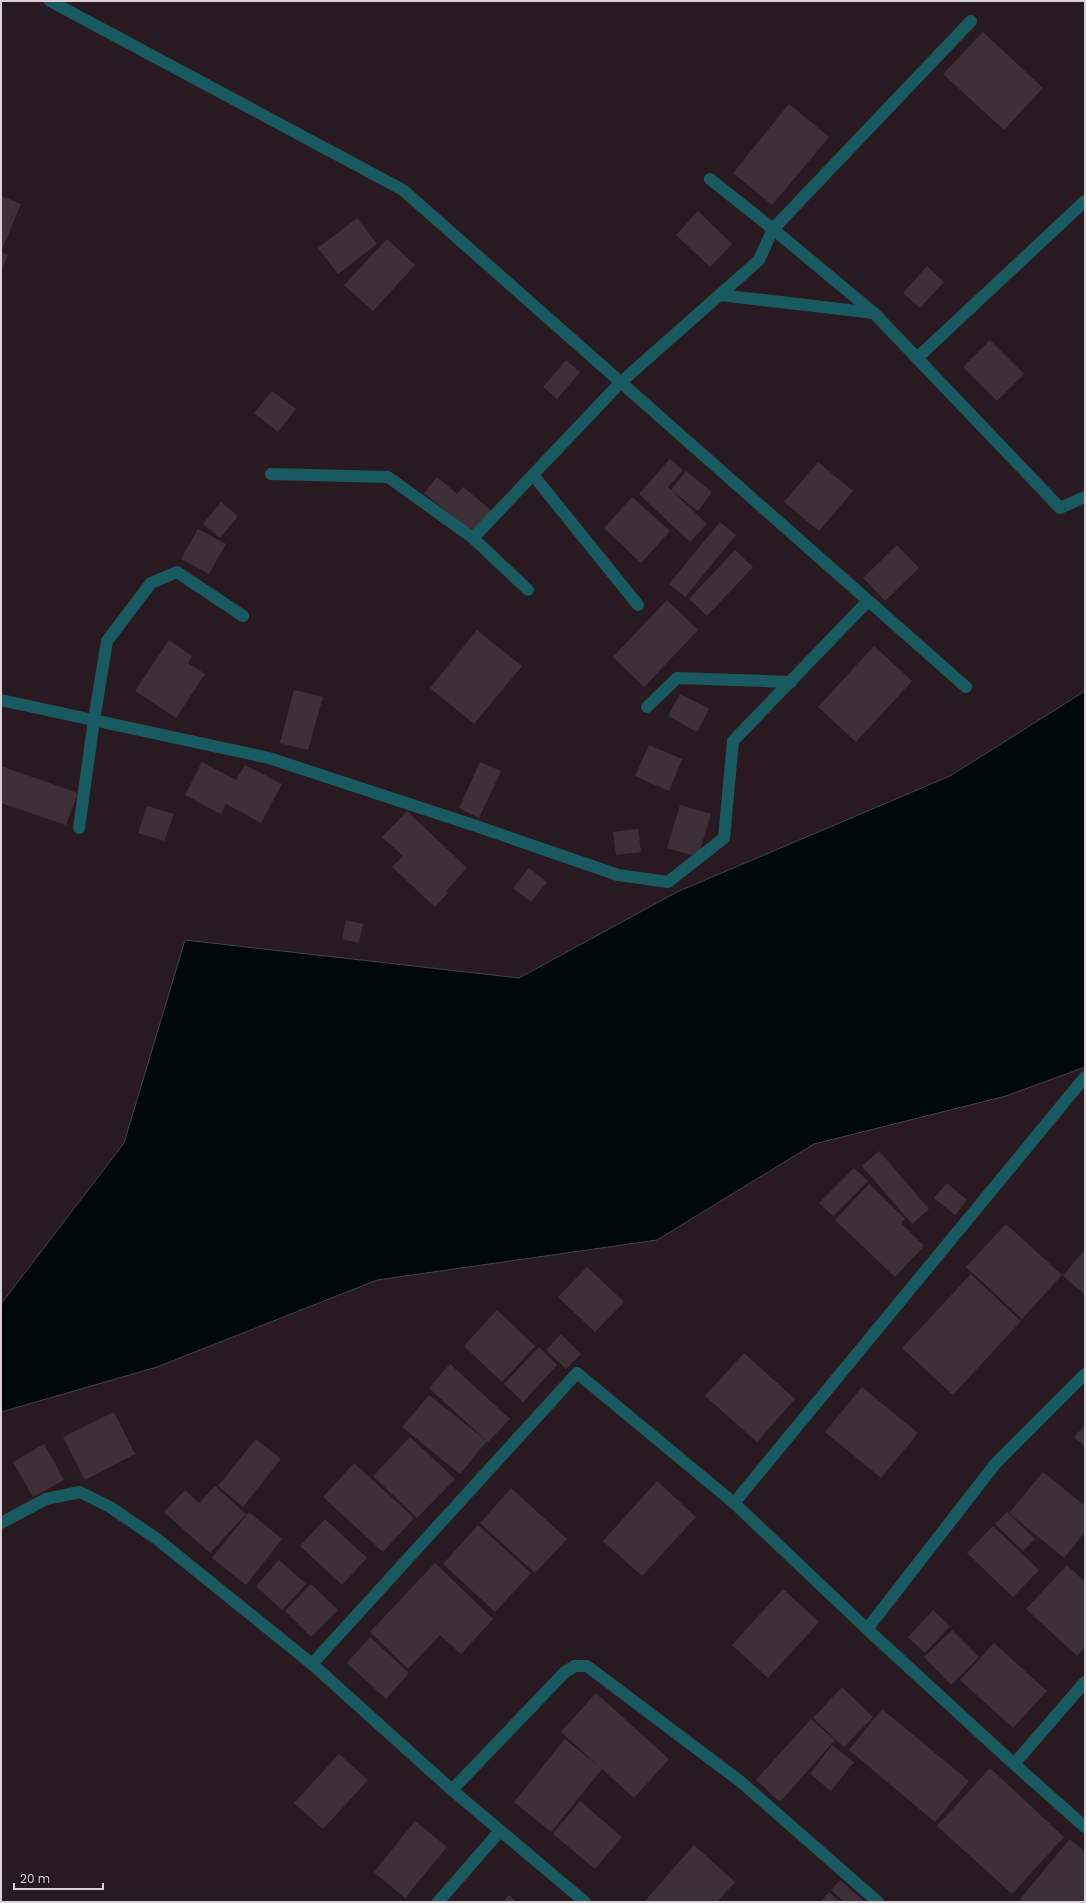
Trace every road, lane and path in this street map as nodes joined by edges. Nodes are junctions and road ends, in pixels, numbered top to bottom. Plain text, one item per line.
1 (50, 1) edge
2 (971, 21) dead end
3 (710, 179) dead end
4 (1085, 201) edge
5 (774, 229) junction
6 (720, 295) junction
7 (874, 313) junction
8 (917, 358) junction
9 (620, 383) junction
10 (271, 474) dead end
11 (533, 475) junction
12 (1085, 497) edge
13 (473, 538) junction
14 (528, 590) dead end
15 (868, 601) junction
16 (638, 605) dead end
17 (243, 616) dead end
18 (791, 682) junction
19 (966, 687) dead end
20 (1, 700) edge
21 (647, 708) dead end
22 (94, 720) junction
23 (79, 828) dead end
24 (1085, 1077) edge
25 (1085, 1374) edge
26 (734, 1503) junction
27 (1, 1523) edge
28 (867, 1629) junction
29 (312, 1664) junction
30 (1085, 1682) edge
31 (1014, 1764) junction
32 (452, 1790) junction
33 (1085, 1827) edge
34 (500, 1831) junction
35 (438, 1902) edge
36 (585, 1902) edge
37 (878, 1902) edge

1 - 9 street
2 - 5 street
3 - 5 street
4 - 8 street
5 - 6 street
5 - 7 street
6 - 7 street
6 - 9 street
7 - 8 street
8 - 12 street
9 - 11 street
9 - 15 street
10 - 13 street
11 - 13 street
11 - 16 street
13 - 14 street
15 - 18 street
15 - 19 street
17 - 22 street
18 - 21 street
18 - 22 street
20 - 22 street
22 - 23 street
24 - 26 street
25 - 28 street
26 - 28 street
26 - 29 street
27 - 29 street
28 - 31 street
29 - 32 street
30 - 31 street
31 - 33 street
32 - 34 street
32 - 37 street
34 - 35 street
34 - 36 street

